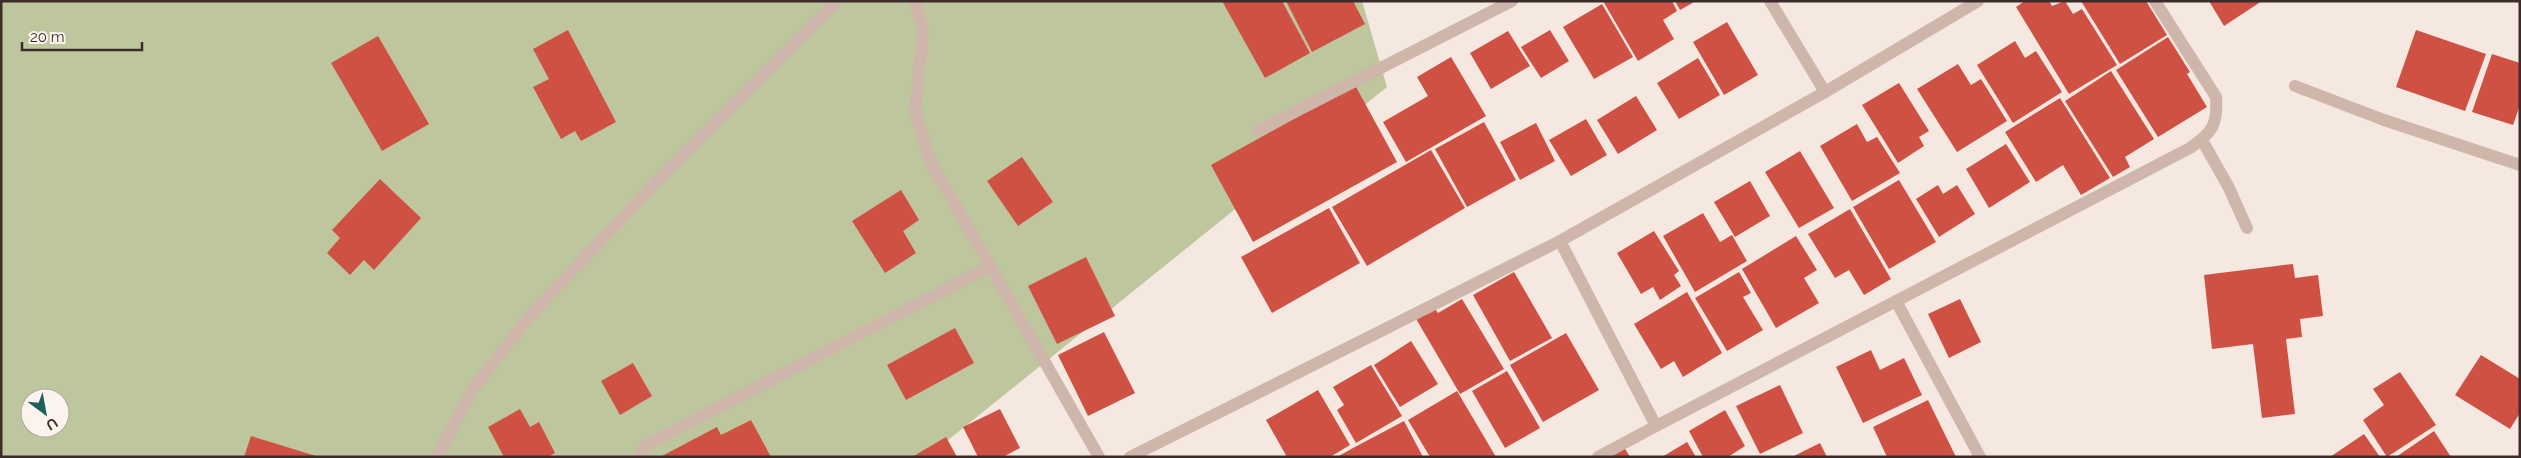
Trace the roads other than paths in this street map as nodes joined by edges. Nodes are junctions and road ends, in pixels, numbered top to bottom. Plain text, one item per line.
1 (837, 1) edge
2 (916, 1) edge
3 (1512, 1) edge
4 (1770, 1) edge
5 (1978, 1) edge
6 (2155, 1) edge
7 (2295, 86) dead end
8 (1825, 92) junction
9 (1259, 130) dead end
10 (2202, 140) junction
11 (2520, 165) edge
12 (2247, 228) dead end
13 (1560, 241) junction
14 (989, 267) junction
15 (1896, 301) junction
16 (1656, 426) junction
17 (437, 457) edge
18 (639, 457) edge
19 (1099, 457) edge
20 (1130, 457) edge
21 (1598, 457) edge
22 (1980, 457) edge

1 - 17 street
2 - 14 street
3 - 9 street
4 - 8 street
5 - 8 street
6 - 10 street
7 - 11 street
8 - 13 street
10 - 12 street
10 - 15 street
13 - 16 street
13 - 20 street
14 - 18 street
14 - 19 street
15 - 16 street
15 - 22 street
16 - 21 street

